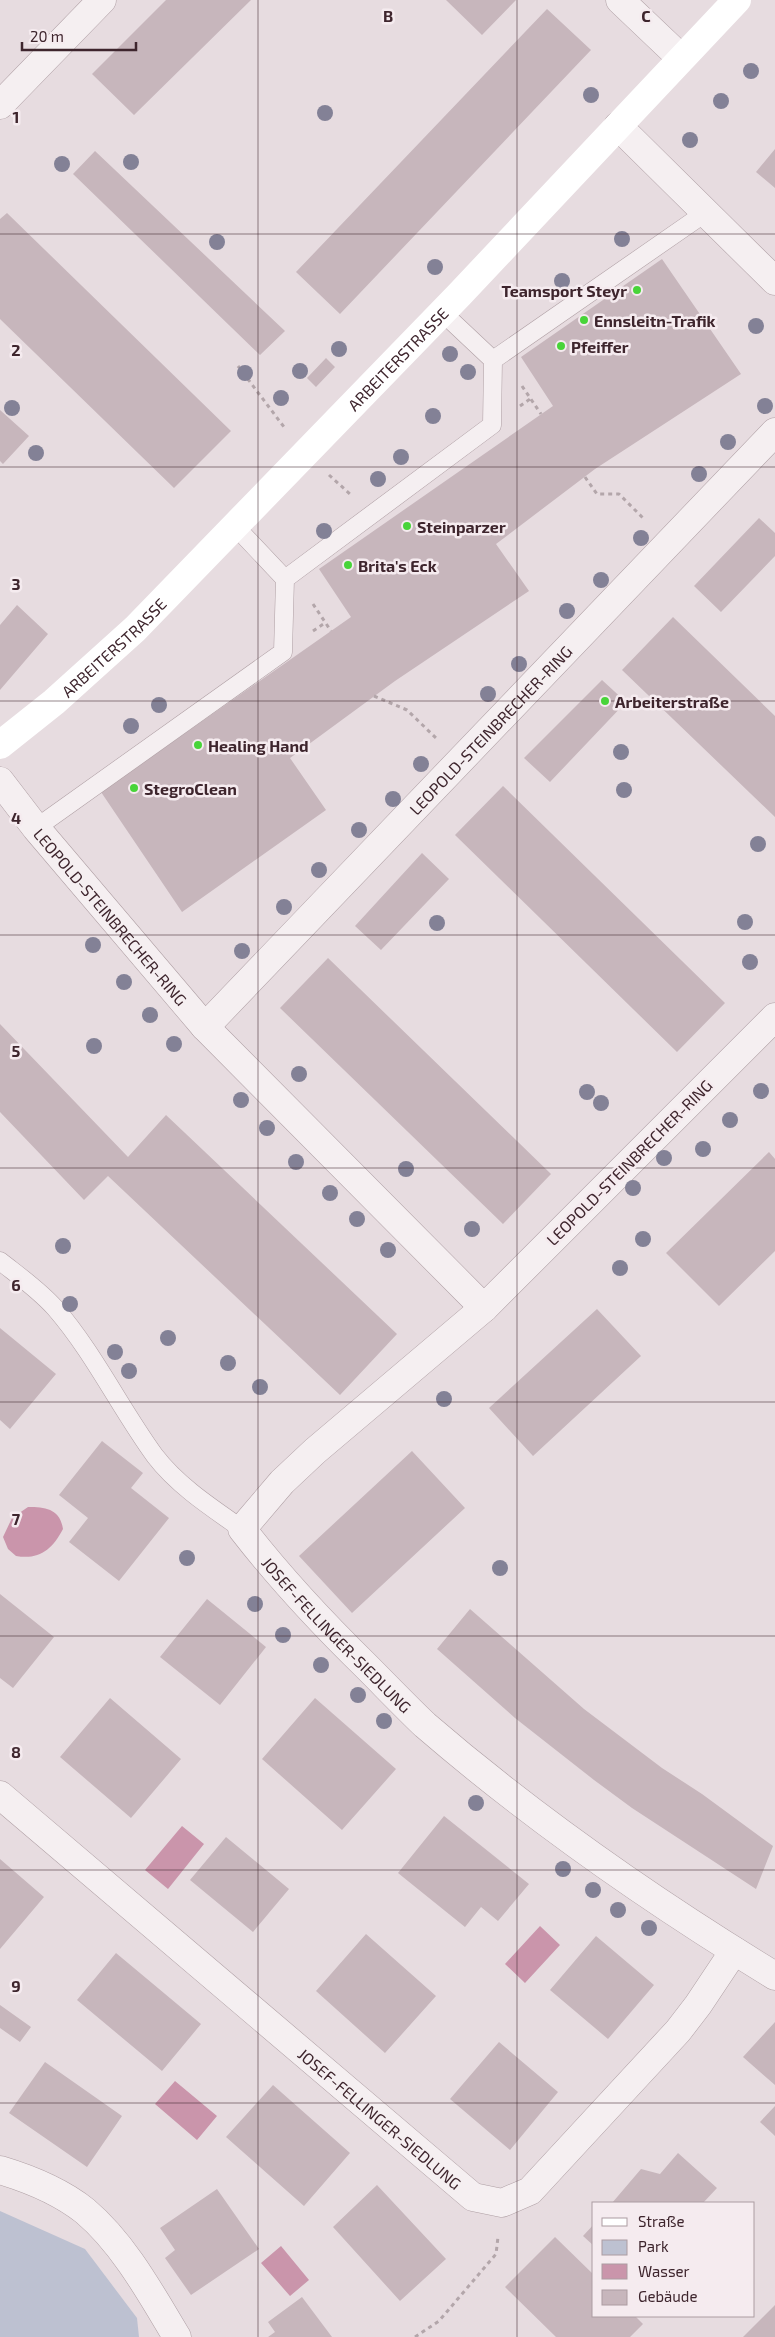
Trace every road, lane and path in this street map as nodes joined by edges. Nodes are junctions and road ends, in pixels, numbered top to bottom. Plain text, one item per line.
1 (102, 0) edge
2 (620, 0) edge
3 (737, 0) edge
4 (681, 58) junction
5 (0, 105) edge
6 (618, 126) junction
7 (705, 213) junction
8 (775, 281) edge
9 (442, 312) junction
10 (493, 360) junction
11 (530, 399) dead end
12 (541, 414) dead end
13 (775, 432) edge
14 (585, 477) dead end
15 (235, 526) junction
16 (669, 542) junction
17 (285, 579) junction
18 (374, 696) dead end
19 (0, 745) edge
20 (460, 762) junction
21 (0, 781) edge
22 (36, 828) junction
23 (775, 1017) edge
24 (205, 1028) junction
25 (0, 1262) edge
26 (484, 1308) junction
27 (242, 1529) junction
28 (0, 1795) edge
29 (734, 1951) junction
30 (775, 1976) edge
31 (0, 2170) edge
32 (502, 2203) junction
33 (177, 2337) edge
34 (415, 2337) edge

1 - 5 street
2 - 4 street
3 - 4 street, ARBEITERSTRASSE
4 - 6 street, ARBEITERSTRASSE
6 - 7 street
6 - 9 street, ARBEITERSTRASSE
7 - 8 street
7 - 10 lane
9 - 10 lane
9 - 15 street, ARBEITERSTRASSE
10 - 17 lane
11 - 12 path
13 - 16 street, LEOPOLD-STEINBRECHER-RING
14 - 16 path
15 - 17 lane
15 - 19 street, ARBEITERSTRASSE
16 - 20 street, LEOPOLD-STEINBRECHER-RING
17 - 22 lane
18 - 20 path
20 - 24 street, LEOPOLD-STEINBRECHER-RING
21 - 22 street, LEOPOLD-STEINBRECHER-RING
22 - 24 street, LEOPOLD-STEINBRECHER-RING
23 - 26 street, LEOPOLD-STEINBRECHER-RING
24 - 26 street, LEOPOLD-STEINBRECHER-RING
25 - 27 lane, JOSEF-FELLINGER-SIEDLUNG
26 - 27 street, LEOPOLD-STEINBRECHER-RING
27 - 29 street, JOSEF-FELLINGER-SIEDLUNG
28 - 32 street, JOSEF-FELLINGER-SIEDLUNG
29 - 30 street, JOSEF-FELLINGER-SIEDLUNG
29 - 32 street
31 - 33 street
32 - 34 path

